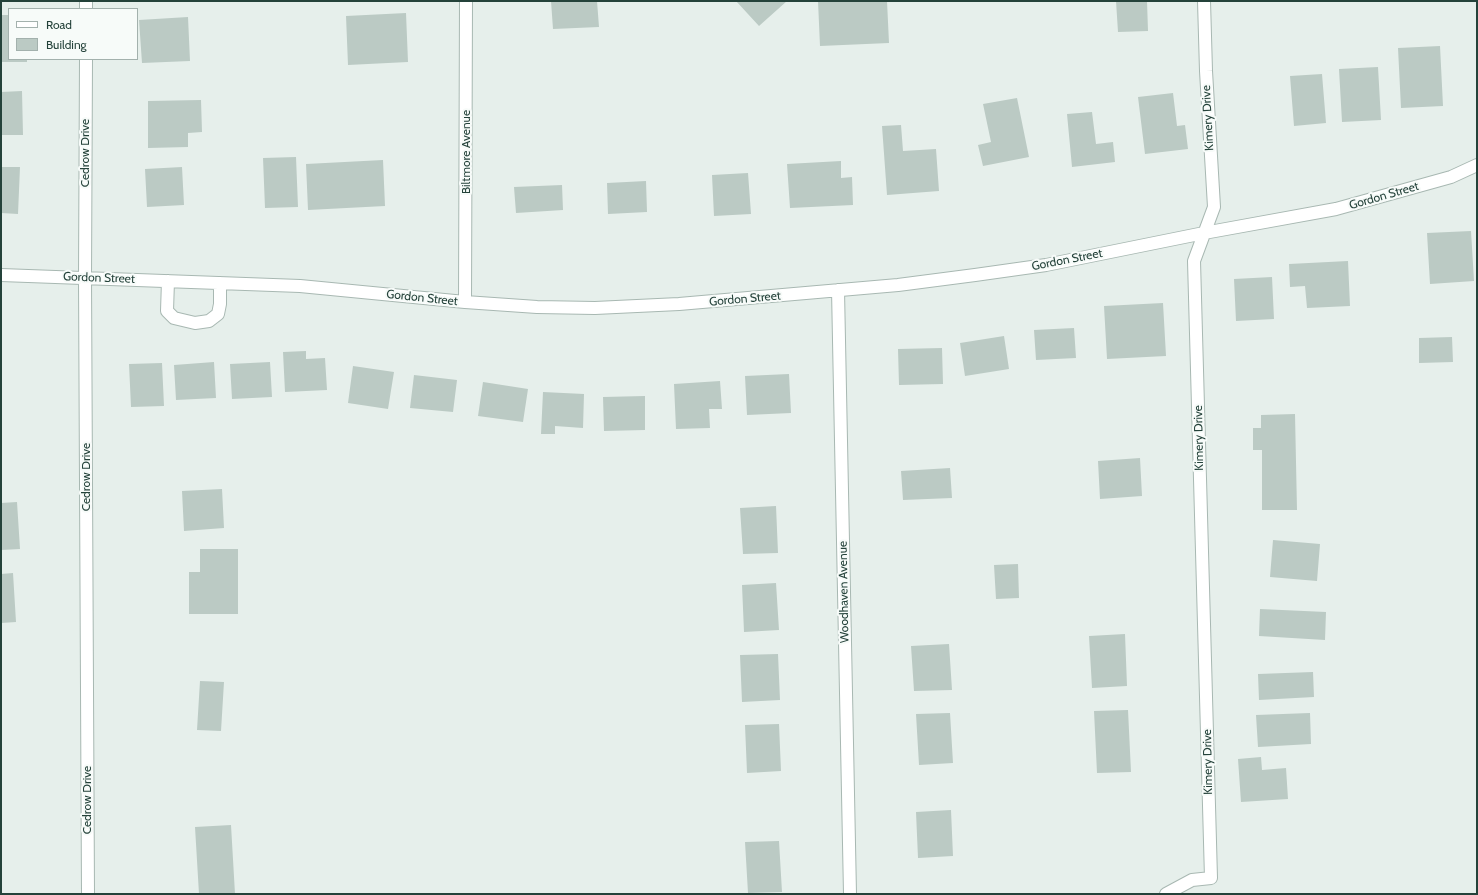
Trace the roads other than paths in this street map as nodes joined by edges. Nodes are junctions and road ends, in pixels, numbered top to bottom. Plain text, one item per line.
1 (466, 1) edge
2 (1204, 1) edge
3 (86, 60) edge
4 (1477, 165) edge
5 (1204, 233) junction
6 (1, 275) edge
7 (85, 278) junction
8 (168, 281) junction
9 (220, 282) junction
10 (838, 290) junction
11 (465, 302) junction
12 (88, 894) edge
13 (850, 894) edge
14 (1166, 894) edge

1 - 11 street, Biltmore Avenue
2 - 5 street, Kimery Drive
3 - 7 street, Cedrow Drive
4 - 5 street, Gordon Street
5 - 10 street, Gordon Street
5 - 14 street, Kimery Drive
6 - 7 street, Gordon Street
7 - 8 street, Gordon Street
7 - 12 street, Cedrow Drive
8 - 9 street, Gordon Street
8 - 9 street
9 - 11 street, Gordon Street
10 - 11 street, Gordon Street
10 - 13 street, Woodhaven Avenue

